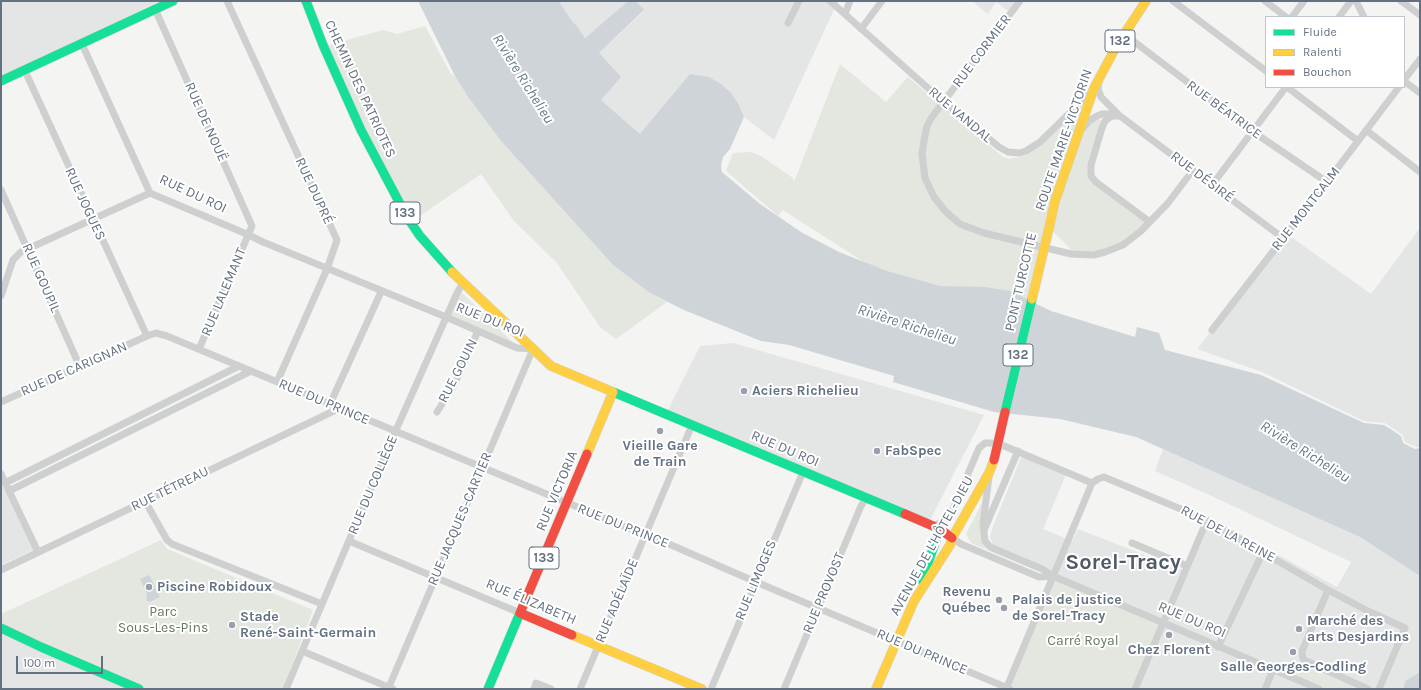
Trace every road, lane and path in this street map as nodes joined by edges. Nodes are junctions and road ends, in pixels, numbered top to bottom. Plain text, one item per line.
1 (173, 1) edge
2 (228, 1) edge
3 (306, 1) edge
4 (799, 1) edge
5 (830, 1) edge
6 (850, 1) edge
7 (882, 1) edge
8 (1020, 1) edge
9 (1173, 1) edge
10 (1264, 1) edge
11 (1304, 1) edge
12 (1350, 1) edge
13 (1356, 1) edge
14 (1401, 1) edge
15 (1144, 3) edge
16 (155, 9) junction
17 (845, 14) junction
18 (1420, 15) edge
19 (1285, 16) edge
20 (1293, 16) edge
21 (1340, 16) edge
22 (1364, 16) edge
23 (788, 23) dead end
24 (861, 28) junction
25 (1124, 34) junction
26 (82, 44) junction
27 (1420, 59) edge
28 (1265, 70) edge
29 (24, 71) junction
30 (1100, 76) junction
31 (1405, 79) edge
32 (1, 81) edge
33 (1405, 81) edge
34 (1094, 88) junction
35 (1285, 88) edge
36 (1287, 88) edge
37 (1398, 88) edge
38 (1420, 93) edge
39 (944, 101) junction
40 (1120, 116) junction
41 (1366, 130) junction
42 (1252, 132) junction
43 (1078, 137) junction
44 (1358, 141) junction
45 (1193, 170) junction
46 (1420, 172) edge
47 (1328, 182) junction
48 (1212, 184) junction
49 (1, 190) edge
50 (150, 192) junction
51 (92, 219) junction
52 (1150, 222) junction
53 (1049, 228) joint
54 (249, 235) junction
55 (1283, 238) junction
56 (28, 248) junction
57 (326, 269) junction
58 (463, 283) junction
59 (381, 292) junction
60 (1, 296) edge
61 (446, 317) junction
62 (1212, 330) dead end
63 (478, 331) junction
64 (147, 336) junction
65 (199, 349) junction
66 (533, 349) junction
67 (239, 366) junction
68 (80, 367) junction
69 (251, 371) junction
70 (277, 382) junction
71 (613, 392) junction
72 (174, 399) junction
73 (1, 402) edge
74 (330, 404) junction
75 (178, 407) junction
76 (340, 408) junction
77 (437, 412) dead end
78 (123, 424) junction
79 (692, 425) junction
80 (395, 431) junction
81 (127, 432) junction
82 (992, 442) dead end
83 (1002, 445) dead end
84 (66, 452) junction
85 (1018, 452) junction
86 (70, 460) junction
87 (994, 460) joint
88 (482, 467) junction
89 (803, 472) junction
90 (989, 473) junction
91 (1, 474) edge
92 (5, 483) junction
93 (1092, 483) junction
94 (9, 491) junction
95 (866, 498) junction
96 (145, 501) junction
97 (567, 503) junction
98 (1207, 520) junction
99 (937, 528) junction
100 (984, 530) junction
101 (646, 534) junction
102 (952, 538) junction
103 (349, 541) junction
104 (1132, 543) dead end
105 (38, 552) junction
106 (1263, 552) junction
107 (1187, 566) junction
108 (1, 570) edge
109 (435, 576) junction
110 (1053, 576) junction
111 (756, 582) junction
112 (1328, 590) junction
113 (920, 592) junction
114 (322, 604) junction
115 (818, 608) junction
116 (520, 613) junction
117 (1163, 623) junction
118 (1, 628) edge
119 (897, 641) junction
120 (599, 645) junction
121 (1218, 647) junction
122 (302, 651) junction
123 (1273, 670) junction
124 (1355, 686) edge
125 (390, 688) edge
126 (1007, 688) edge
127 (139, 689) edge
128 (286, 689) edge
129 (488, 689) edge
130 (534, 689) edge
131 (551, 689) edge
132 (580, 689) edge
133 (702, 689) edge
134 (710, 689) edge
135 (784, 689) edge
136 (876, 689) edge
137 (1135, 689) edge
138 (1265, 689) edge
139 (1319, 689) edge
140 (1368, 689) edge
141 (1379, 689) edge

1 - 16 main road
2 - 57 street, RUE DUPRÉ
3 - 58 main road, CHEMIN DES PATRIOTES / 133
4 - 23 street
5 - 17 street, RUE VANDAL
6 - 17 street
7 - 24 street
8 - 39 street, RUE CORMIER
9 - 28 street
10 - 19 street
11 - 20 street
12 - 21 street
13 - 22 street
14 - 18 street
15 - 25 main road, ROUTE MARIE-VICTORIN / 132
16 - 26 main road
16 - 54 street, RUE DE NOUË
17 - 24 street, RUE VANDAL
24 - 39 street, RUE VANDAL
25 - 30 main road, ROUTE MARIE-VICTORIN / 132
25 - 42 street, RUE BÉATRICE
26 - 29 main road
26 - 50 street, RUE DU ROI
27 - 31 street
29 - 32 main road
29 - 51 street, RUE JOGUES
30 - 34 main road, ROUTE MARIE-VICTORIN / 132
30 - 40 street, RUE DÉSIRÉ
33 - 38 street
34 - 39 street, RUE VANDAL
34 - 43 main road, ROUTE MARIE-VICTORIN / 132
35 - 42 street
36 - 44 street
37 - 41 street, RUE MONTCALM
39 - 52 street, RUE CORMIER
40 - 43 street
40 - 45 street, RUE DÉSIRÉ
40 - 52 street
41 - 44 street, RUE MONTCALM
41 - 46 street
42 - 47 street, RUE BÉATRICE
42 - 48 street
43 - 53 main road, ROUTE MARIE-VICTORIN / 132
44 - 47 street, RUE MONTCALM
45 - 48 street, RUE DÉSIRÉ
45 - 52 street, RUE CORMIER
47 - 55 street, RUE MONTCALM
48 - 55 street, RUE DÉSIRÉ
49 - 56 street, RUE GOUPIL
50 - 51 street
50 - 54 street, RUE DU ROI
51 - 56 street
51 - 64 street, RUE JOGUES
53 - 87 main road, PONT TURCOTTE / 132, bridge
54 - 57 street, RUE DU ROI
54 - 65 street, RUE LALEMANT
55 - 62 street, RUE MONTCALM
56 - 60 street
56 - 68 street, RUE GOUPIL
57 - 59 street, RUE DU ROI
57 - 70 street, RUE DUPRÉ
58 - 61 street, RUE DU COLLÈGE
58 - 66 main road, CHEMIN DES PATRIOTES / 133
59 - 61 street, RUE DU ROI
59 - 74 street
61 - 63 street, RUE DU ROI
61 - 80 street, RUE DU COLLÈGE
63 - 66 street, RUE DU ROI
63 - 77 street, RUE GOUIN
64 - 65 street, RUE DU PRINCE
64 - 68 street, RUE DE CARIGNAN
65 - 67 street, RUE DU PRINCE
66 - 71 main road, RUE DU ROI / 133
66 - 88 street, RUE JACQUES-CARTIER
67 - 69 street, RUE DU PRINCE
67 - 72 street
68 - 73 street, RUE DE CARIGNAN
69 - 70 street, RUE DU PRINCE
69 - 75 street
70 - 74 street, RUE DU PRINCE
71 - 79 main road, RUE DU ROI
71 - 97 main road, RUE VICTORIA / 133
72 - 75 street
72 - 78 street
74 - 76 street, RUE DU PRINCE
75 - 81 street
76 - 80 street, RUE DU PRINCE
76 - 96 street, RUE TÉTREAU
78 - 81 street
78 - 84 street
79 - 89 main road, RUE DU ROI
79 - 101 street, RUE ADÉLAÏDE
80 - 88 street, RUE DU PRINCE
80 - 103 street, RUE DU COLLÈGE
81 - 86 street
82 - 99 street
83 - 85 street
84 - 86 street
84 - 92 street
85 - 93 street
85 - 100 street
86 - 94 street
87 - 90 main road, AVENUE DE L'HÔTEL-DIEU / 132
88 - 97 street, RUE DU PRINCE
88 - 109 street, RUE JACQUES-CARTIER
89 - 95 main road, RUE DU ROI
89 - 111 street, RUE LIMOGES
90 - 100 street, RUE DU ROI
90 - 102 main road, AVENUE DE L'HÔTEL-DIEU / 132
91 - 92 street
92 - 94 street
93 - 98 street, RUE DE LA REINE
93 - 110 street
94 - 105 street
95 - 99 main road, RUE DU ROI
95 - 115 street, RUE PROVOST
96 - 105 street, RUE TÉTREAU
96 - 114 street
97 - 101 street, RUE DU PRINCE
97 - 116 main road, RUE VICTORIA / 133
98 - 106 street, RUE DE LA REINE
98 - 107 street
99 - 102 main road, RUE DU ROI
99 - 113 main road
100 - 110 street, RUE DU ROI
101 - 111 street, RUE DU PRINCE
101 - 120 street, RUE ADÉLAÏDE
102 - 110 street, RUE DU ROI
102 - 113 main road, AVENUE DE L'HÔTEL-DIEU / 132
103 - 109 street, RUE ÉLIZABETH
103 - 114 street, RUE DU COLLÈGE
104 - 107 street
105 - 108 street, RUE TÉTREAU
106 - 112 street, RUE DE LA REINE
106 - 121 street
107 - 117 street
109 - 116 street, RUE ÉLIZABETH
109 - 125 street, RUE JACQUES-CARTIER
110 - 117 street, RUE DU ROI
110 - 126 street
111 - 115 street, RUE DU PRINCE
111 - 134 street, RUE LIMOGES
112 - 124 street
112 - 141 street, RUE DE LA REINE
113 - 119 main road, AVENUE DE L'HÔTEL-DIEU / 132
114 - 122 street, RUE DU COLLÈGE
115 - 119 street, RUE DU PRINCE
115 - 135 street, RUE PROVOST
116 - 120 main road, RUE ÉLIZABETH
116 - 129 main road, RUE VICTORIA
117 - 121 street, RUE DU ROI
117 - 137 street
118 - 127 main road
119 - 126 street, RUE DU PRINCE
119 - 136 main road, AVENUE DE L'HÔTEL-DIEU / 132
120 - 132 street, RUE ADÉLAÏDE
120 - 133 main road, RUE ÉLIZABETH
121 - 123 street, RUE DU ROI
122 - 125 street
122 - 128 street, RUE DU COLLÈGE
123 - 138 street
123 - 139 street, RUE DU ROI
124 - 140 street
130 - 131 street

